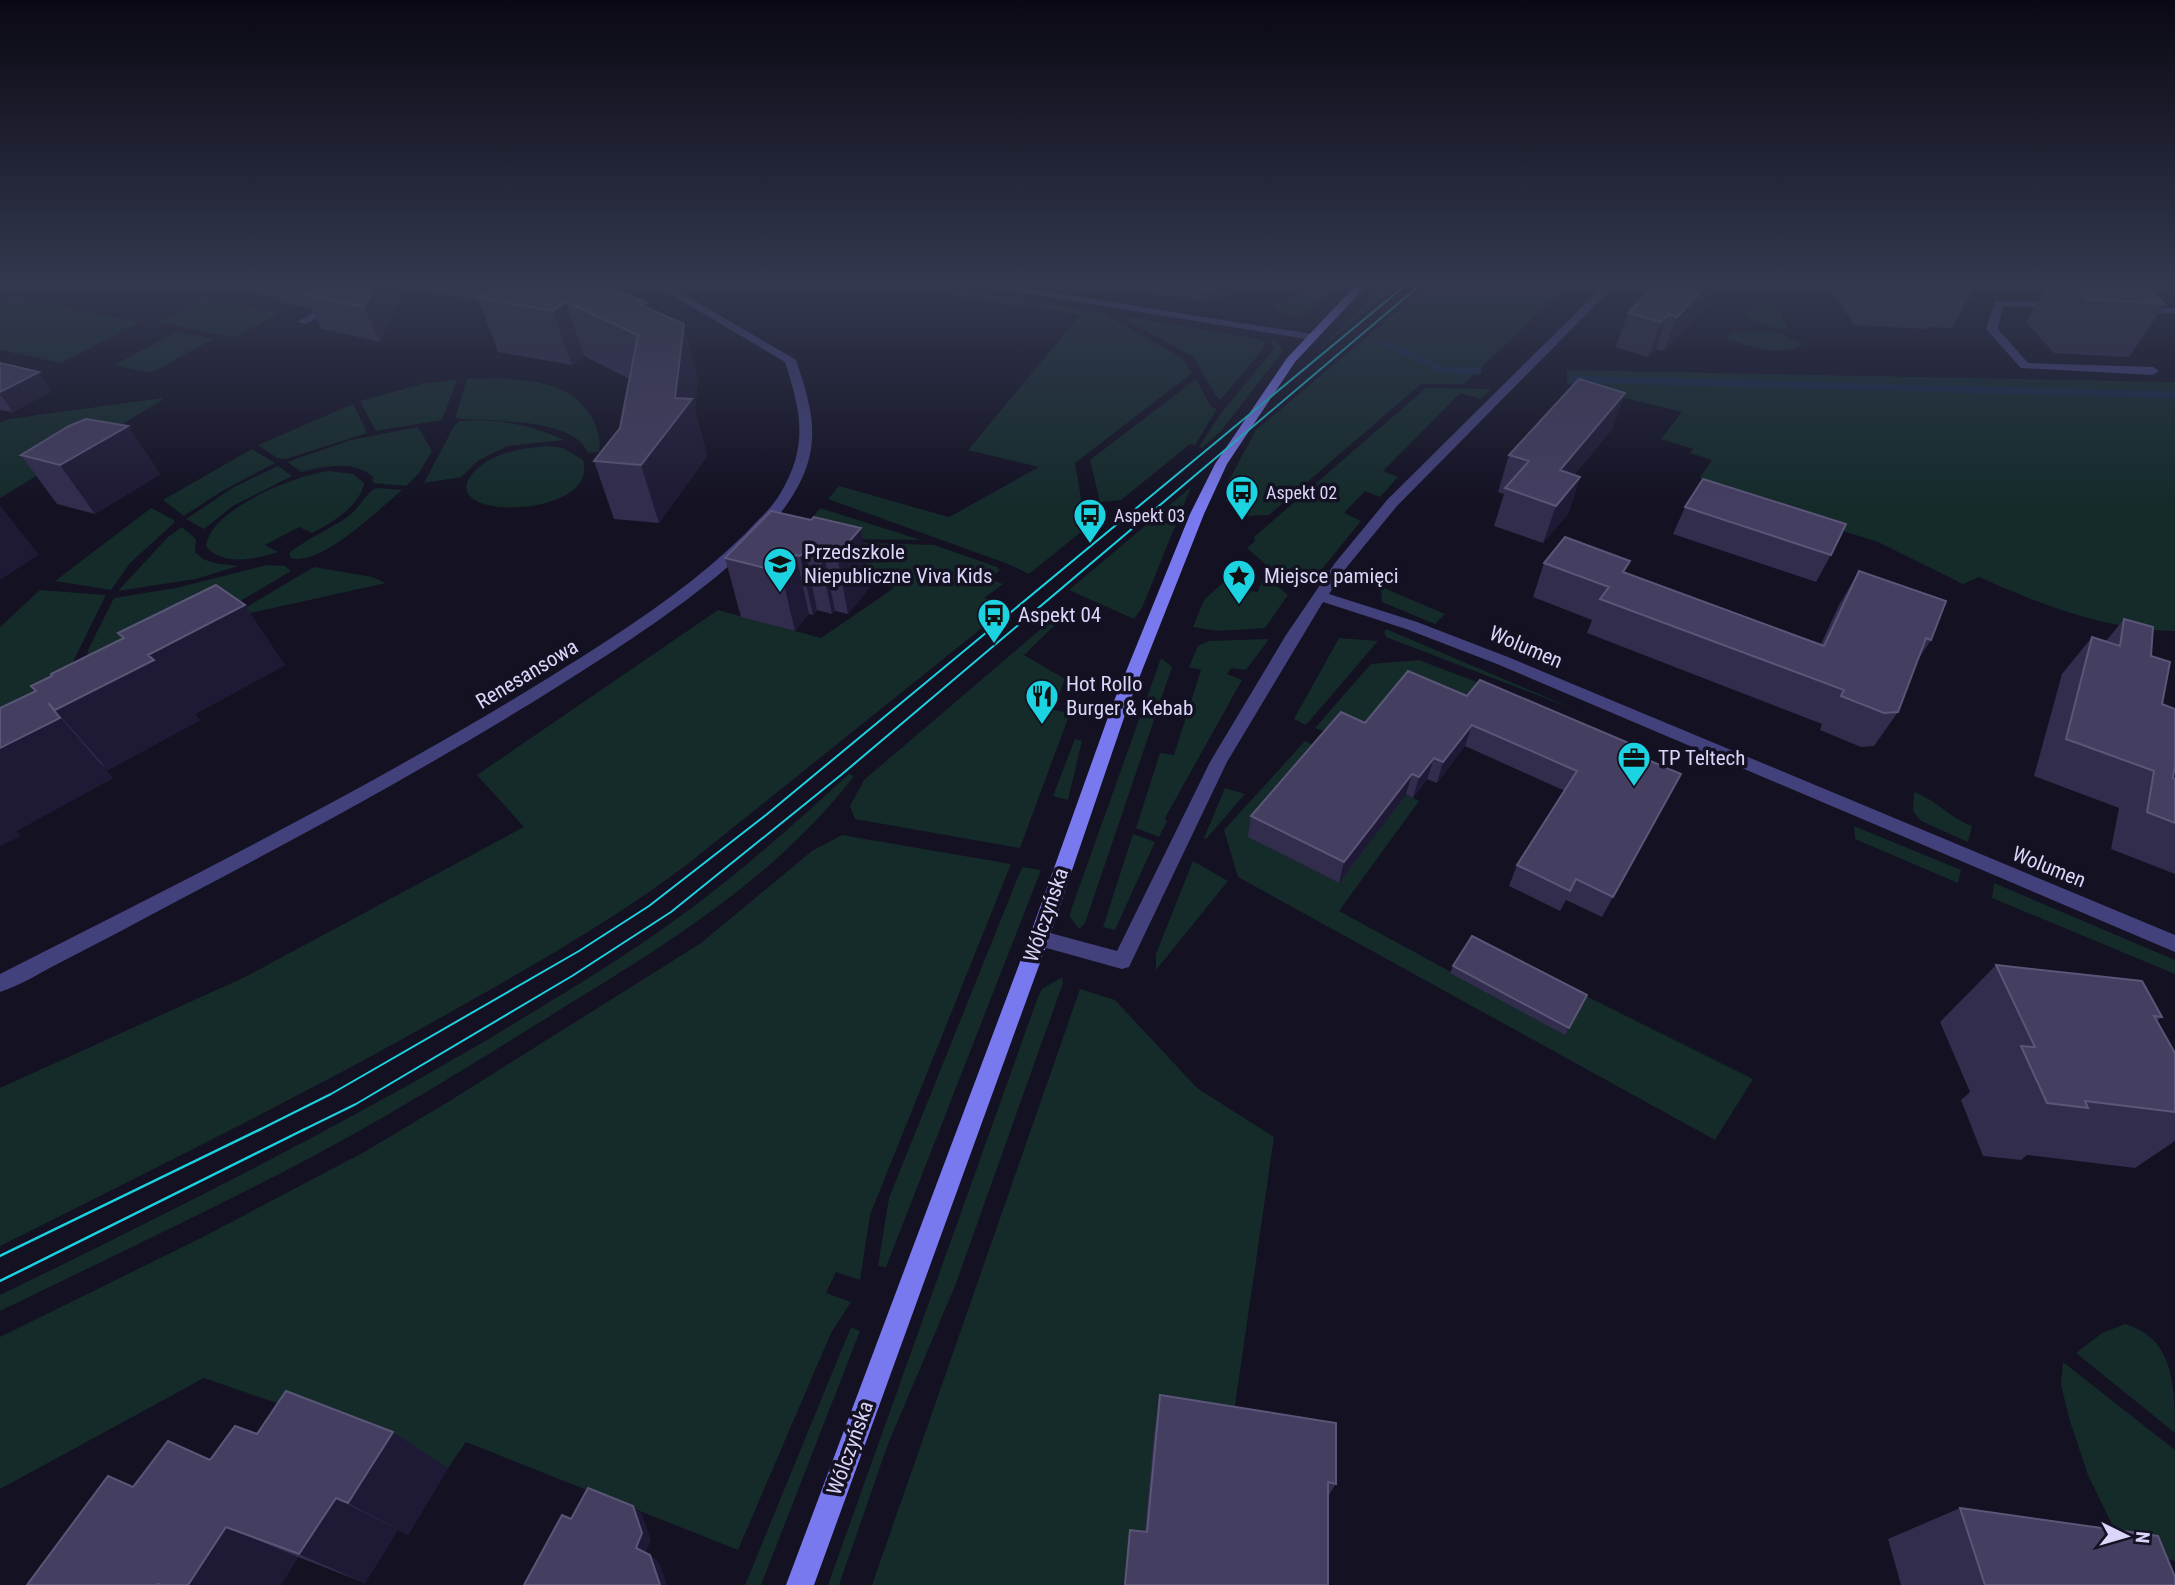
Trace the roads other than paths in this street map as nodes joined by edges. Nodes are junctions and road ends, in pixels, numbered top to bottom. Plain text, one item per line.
1 (788, 359) edge
2 (1292, 359) edge
3 (1536, 359) edge
4 (2019, 359) edge
5 (2152, 371) edge
6 (1319, 596) junction
7 (1039, 938) junction
8 (2175, 944) edge
9 (0, 984) edge
10 (800, 1585) edge

1 - 9 street, Renesansowa
2 - 7 main road, Wólczyńska
3 - 6 street
4 - 5 street
6 - 7 street
6 - 8 street, Wolumen
7 - 10 main road, Wólczyńska

